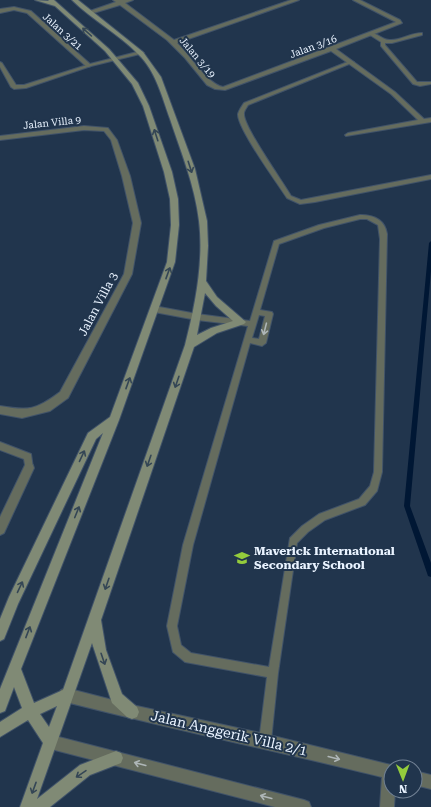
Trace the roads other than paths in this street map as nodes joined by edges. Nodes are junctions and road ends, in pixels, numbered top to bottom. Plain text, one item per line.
1 (38, 0) edge
2 (51, 0) edge
3 (75, 0) edge
4 (130, 0) edge
5 (296, 0) edge
6 (356, 0) edge
7 (118, 1) edge
8 (57, 5) junction
9 (0, 11) edge
10 (90, 12) junction
11 (372, 34) junction
12 (420, 34) dead end
13 (384, 41) junction
14 (174, 42) junction
15 (332, 49) junction
16 (141, 53) junction
17 (115, 60) junction
18 (352, 62) junction
19 (0, 63) edge
20 (89, 66) junction
21 (431, 83) edge
22 (231, 86) joint
23 (431, 120) edge
24 (422, 121) junction
25 (106, 129) joint
26 (348, 134) dead end
27 (0, 138) edge
28 (431, 177) edge
29 (202, 282) junction
30 (154, 309) junction
31 (256, 312) junction
32 (197, 317) junction
33 (241, 322) junction
34 (252, 324) junction
35 (248, 340) junction
36 (190, 345) junction
37 (0, 410) edge
38 (114, 420) junction
39 (0, 446) edge
40 (29, 468) joint
41 (0, 529) edge
42 (94, 621) junction
43 (0, 635) edge
44 (14, 669) junction
45 (273, 673) junction
46 (66, 695) junction
47 (0, 706) edge
48 (30, 712) junction
49 (132, 712) junction
50 (0, 730) edge
51 (265, 741) junction
52 (51, 742) junction
53 (116, 758) junction
54 (383, 770) edge
55 (27, 807) edge
56 (39, 807) edge
57 (304, 807) edge

1 - 8 street
2 - 8 street
3 - 10 street
4 - 7 street
5 - 14 street
6 - 11 street, Jalan 3/16
7 - 10 street
7 - 14 street, Jalan 3/19
17 -> 8 street
9 - 20 street, Jalan 3/21
10 - 16 street
11 - 13 lane
11 - 15 street, Jalan 3/16
12 - 13 lane
13 - 21 lane
14 - 22 street, Jalan 3/19
15 - 18 street
15 - 22 street, Jalan 3/16
16 - 17 street
16 -> 29 street
17 - 20 street
30 -> 17 street
18 - 24 street
18 - 28 lane
19 - 20 lane
23 - 24 street
24 - 26 street
25 - 27 street, Jalan Villa 9
25 - 37 street, Jalan Villa 3
29 - 32 street
29 - 33 street
30 - 32 lane
38 -> 30 street
31 - 34 lane
31 -> 35 lane
31 - 45 lane
32 - 33 lane
32 - 36 street
33 - 34 lane
33 - 36 street
34 - 35 lane
35 - 45 lane
36 -> 42 street
43 -> 38 street
44 -> 38 street
39 - 40 lane
40 - 41 street
42 - 46 street
42 -> 49 street
44 - 47 street
44 - 48 street
45 - 51 lane
46 - 48 street
46 - 49 street, Jalan Anggerik Villa 2/1
46 - 52 street
48 - 50 street
48 - 52 street
49 - 51 street, Jalan Anggerik Villa 2/1
51 -> 54 street, Jalan Anggerik Villa 2/1
52 - 53 street
52 -> 55 street
53 -> 56 street
57 -> 53 street

